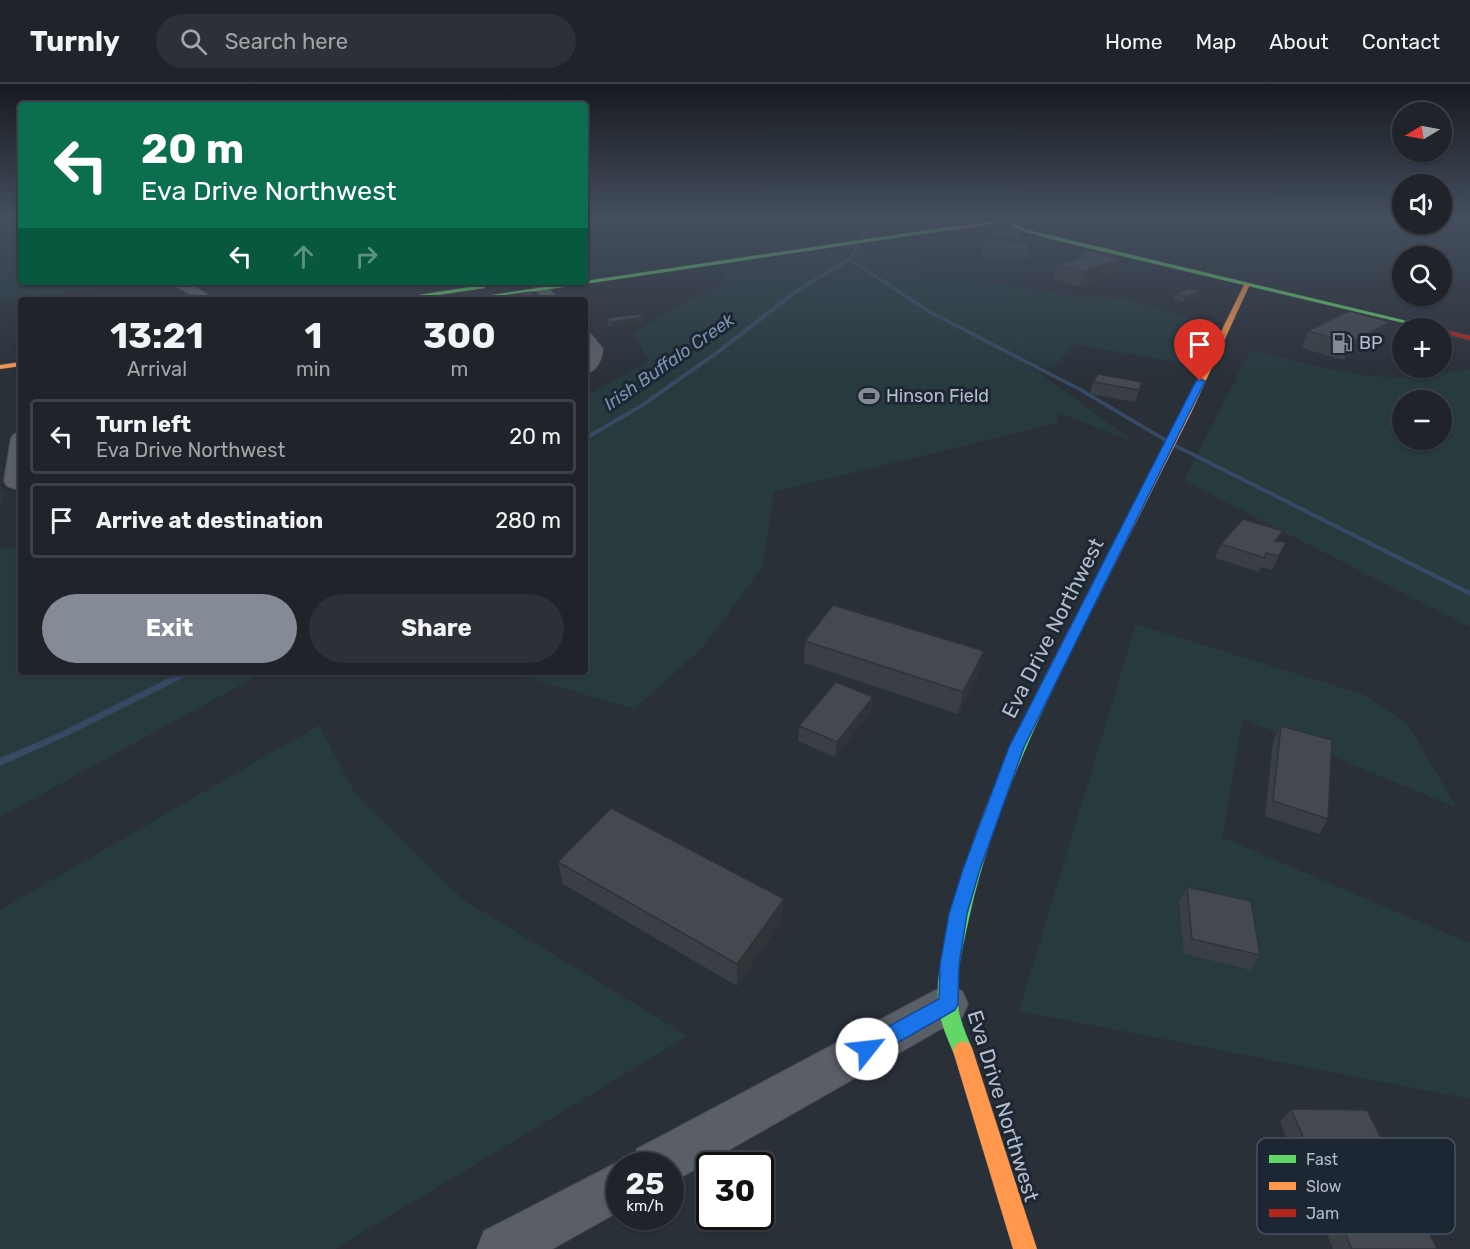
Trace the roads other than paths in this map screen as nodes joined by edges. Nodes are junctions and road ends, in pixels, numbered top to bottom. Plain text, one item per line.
1 (635, 270) edge
2 (664, 270) edge
3 (1192, 270) edge
4 (588, 278) edge
5 (588, 281) edge
6 (1247, 284) junction
7 (182, 285) edge
8 (494, 285) edge
9 (563, 285) edge
10 (542, 288) junction
11 (204, 297) edge
12 (411, 297) edge
13 (482, 297) edge
14 (550, 297) edge
15 (1392, 318) edge
16 (1452, 334) edge
17 (1470, 338) edge
18 (588, 341) edge
19 (18, 353) edge
20 (0, 356) edge
21 (18, 365) edge
22 (588, 366) edge
23 (0, 368) edge
24 (18, 460) edge
25 (18, 482) edge
26 (948, 1004) junction
27 (679, 1152) edge
28 (606, 1193) edge
29 (502, 1249) edge
30 (1025, 1249) edge

1 - 4 main road
2 - 5 main road
3 - 6 main road
6 - 15 main road
6 - 26 main road, Eva Drive Northwest
7 - 11 street
8 - 12 main road
9 - 10 main road
10 - 13 main road
10 - 14 street
16 - 17 main road
18 - 22 street
19 - 20 main road
21 - 23 main road
24 - 25 street
26 - 27 street
26 - 30 main road, Eva Drive Northwest
28 - 29 street

